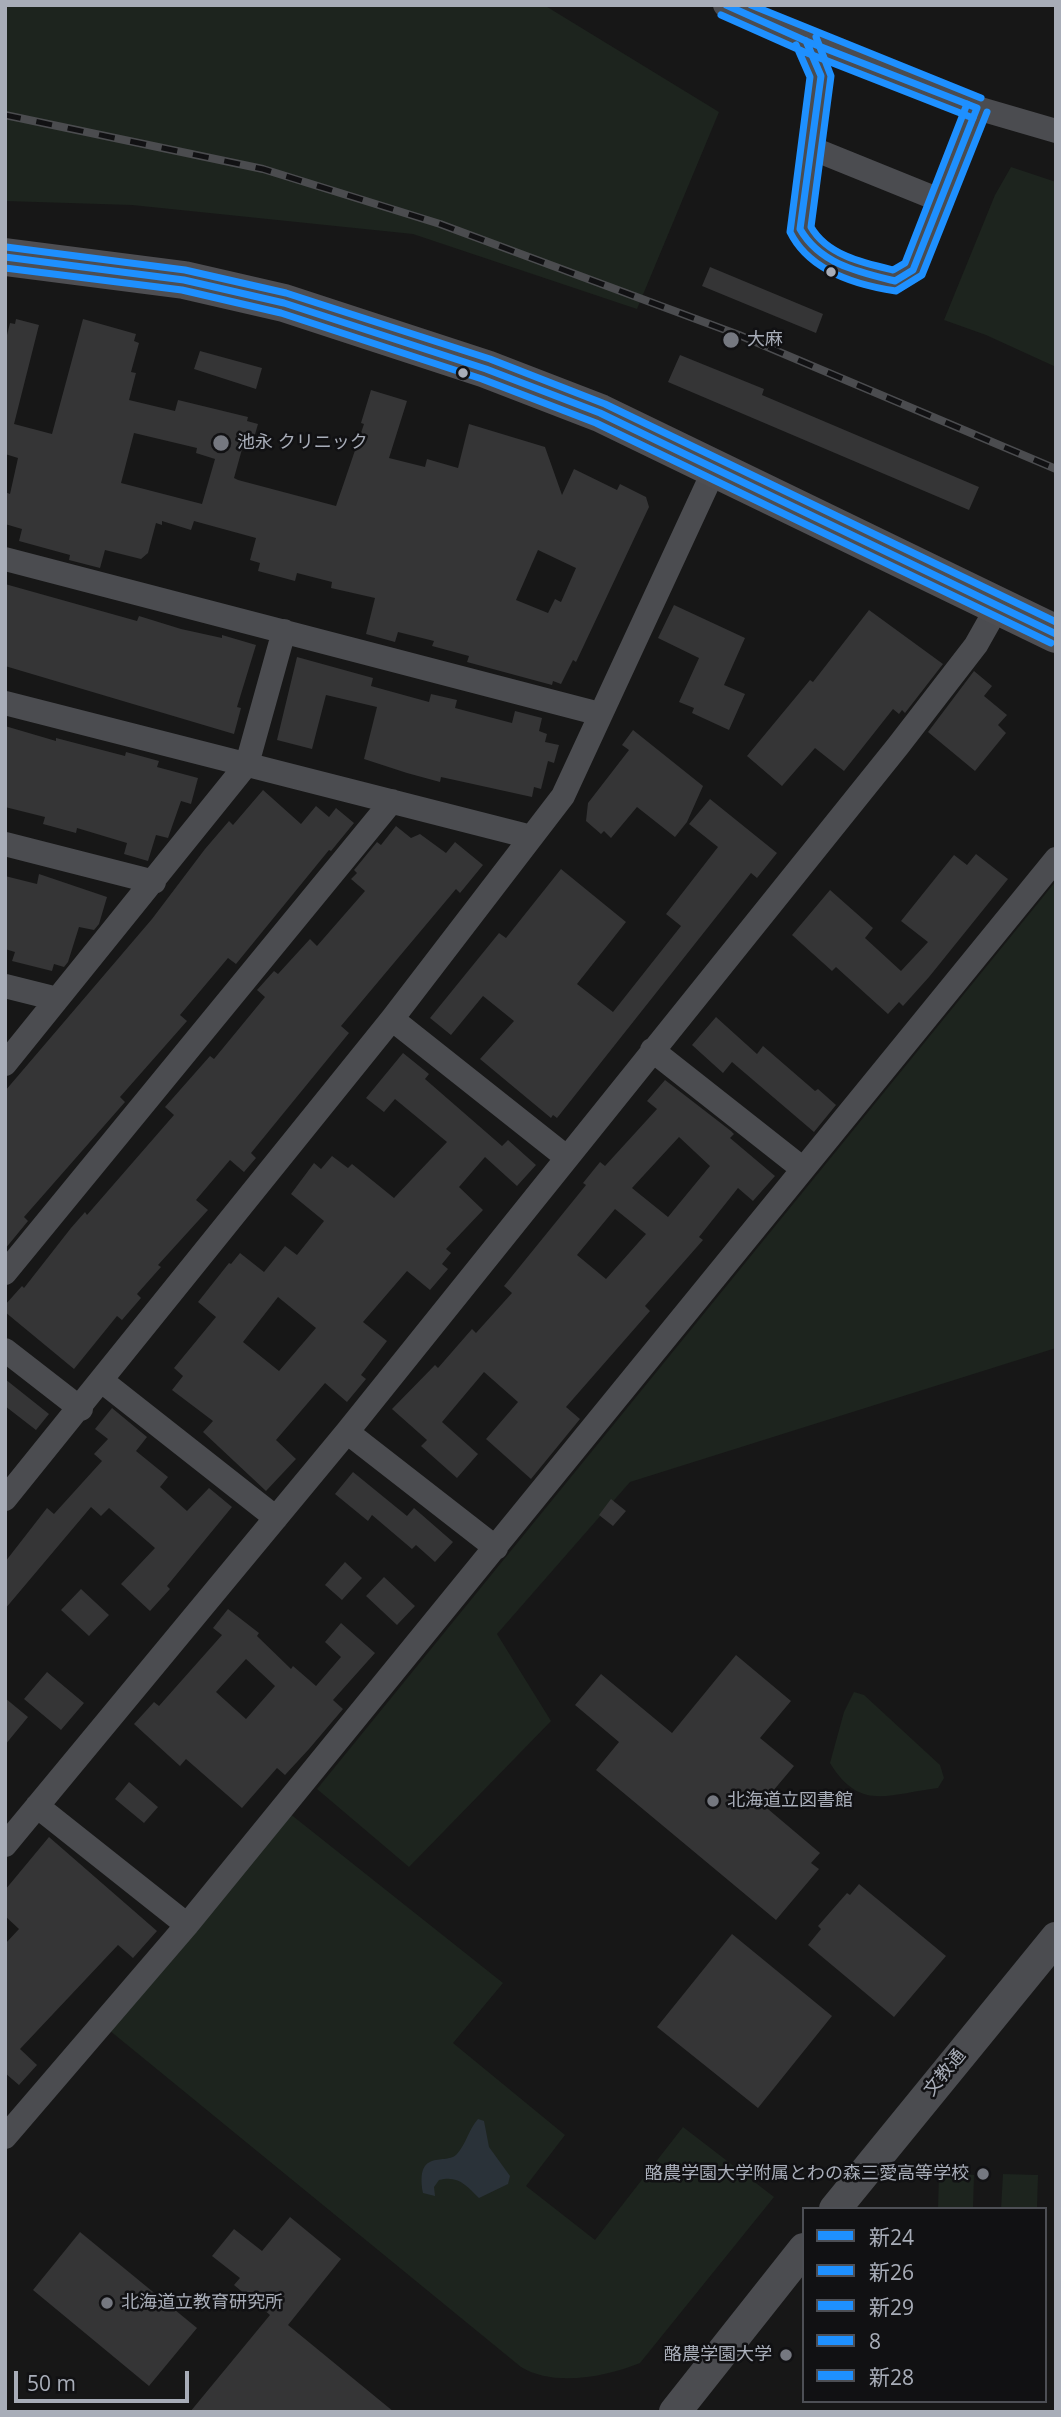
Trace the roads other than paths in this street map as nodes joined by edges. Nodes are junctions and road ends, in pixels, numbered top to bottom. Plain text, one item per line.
1 (726, 5) edge
2 (806, 41) junction
3 (977, 108) junction
4 (1056, 131) edge
5 (811, 148) junction
6 (942, 201) junction
7 (5, 257) edge
8 (715, 468) junction
9 (5, 559) edge
10 (998, 606) junction
11 (284, 631) junction
12 (1056, 634) edge
13 (5, 703) edge
14 (600, 714) junction
15 (247, 764) junction
16 (392, 801) junction
17 (531, 837) junction
18 (5, 844) edge
19 (1056, 859) edge
20 (154, 882) junction
21 (5, 986) edge
22 (57, 999) junction
23 (392, 1018) junction
24 (652, 1050) junction
25 (5, 1064) edge
26 (566, 1157) junction
27 (803, 1169) junction
28 (5, 1273) edge
29 (5, 1350) edge
30 (102, 1381) junction
31 (81, 1409) junction
32 (347, 1432) junction
33 (5, 1499) edge
34 (276, 1518) junction
35 (496, 1548) junction
36 (37, 1806) junction
37 (5, 1845) edge
38 (187, 1925) junction
39 (1056, 1938) edge
40 (5, 2137) edge
41 (837, 2207) edge
42 (802, 2252) edge
43 (675, 2412) edge

1 - 2 street
2 - 3 street
2 - 5 street
3 - 4 street
3 - 6 street
5 - 6 street
5 - 6 street
7 - 8 highway
8 - 10 highway
8 - 14 street
9 - 11 street
10 - 12 highway
10 - 24 street
11 - 14 street
11 - 15 street
13 - 15 street
14 - 17 street
15 - 16 street
15 - 20 street
16 - 17 street
16 - 28 street
17 - 23 street
18 - 20 street
19 - 27 street
20 - 22 street
21 - 22 street
22 - 25 street
23 - 26 street
23 - 30 street
24 - 26 street
24 - 27 street
26 - 32 street
27 - 35 street
29 - 31 street
30 - 31 street
30 - 34 street
31 - 33 street
32 - 34 street
32 - 35 street
34 - 36 street
35 - 38 street
36 - 37 street
36 - 38 street
38 - 40 street
39 - 41 street, 文教通
42 - 43 street

